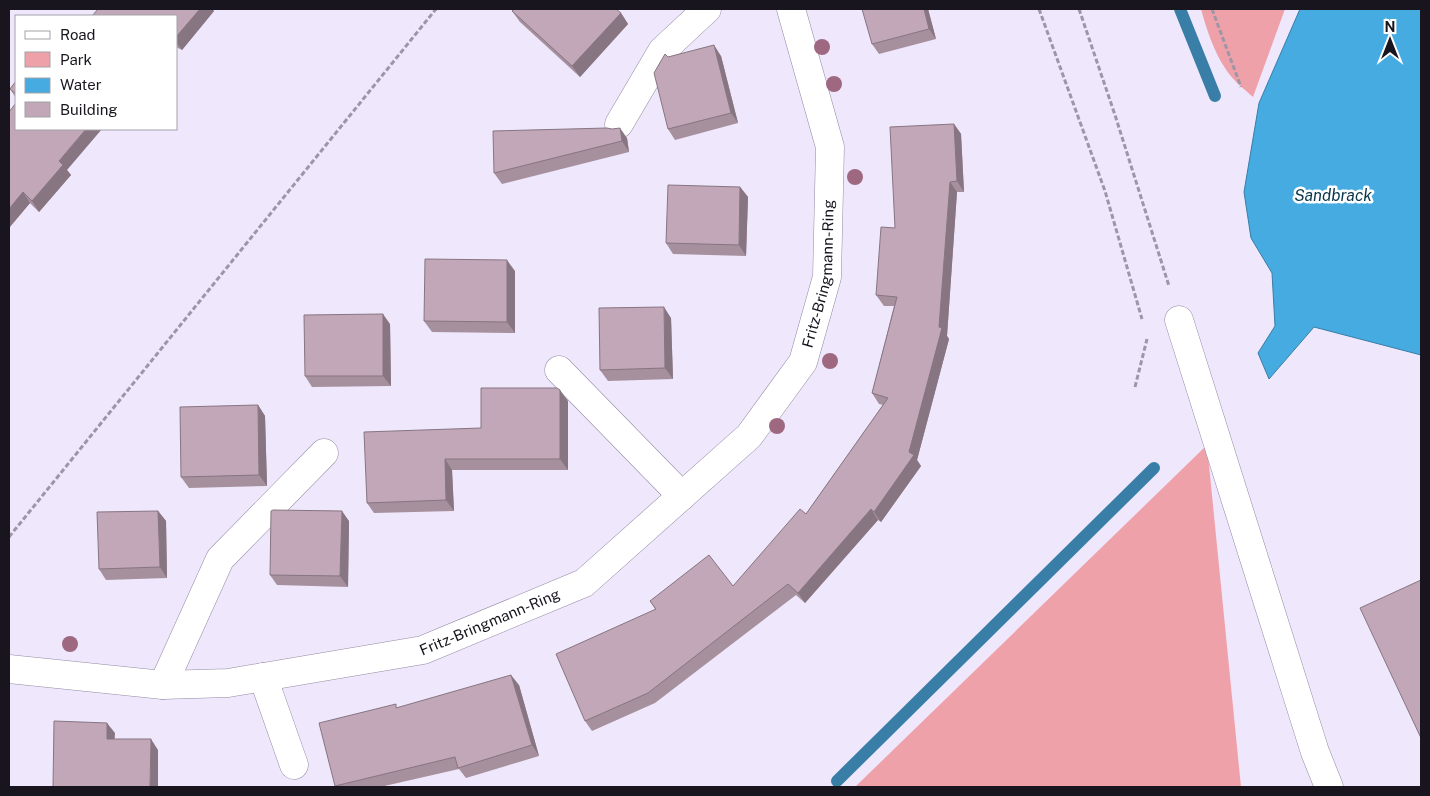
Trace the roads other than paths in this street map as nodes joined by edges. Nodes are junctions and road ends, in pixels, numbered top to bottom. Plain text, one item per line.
1 (707, 9) edge
2 (790, 9) edge
3 (619, 124) dead end
4 (1179, 320) road end
5 (559, 370) dead end
6 (324, 453) dead end
7 (682, 496) junction
8 (9, 670) edge
9 (263, 677) junction
10 (162, 686) junction
11 (294, 766) dead end
12 (1329, 787) edge

1 - 3 street
2 - 7 street, Fritz-Bringmann-Ring
4 - 12 street
5 - 7 street
6 - 10 street
7 - 9 street, Fritz-Bringmann-Ring
8 - 10 street, Fritz-Bringmann-Ring
9 - 10 street, Fritz-Bringmann-Ring
9 - 11 street

